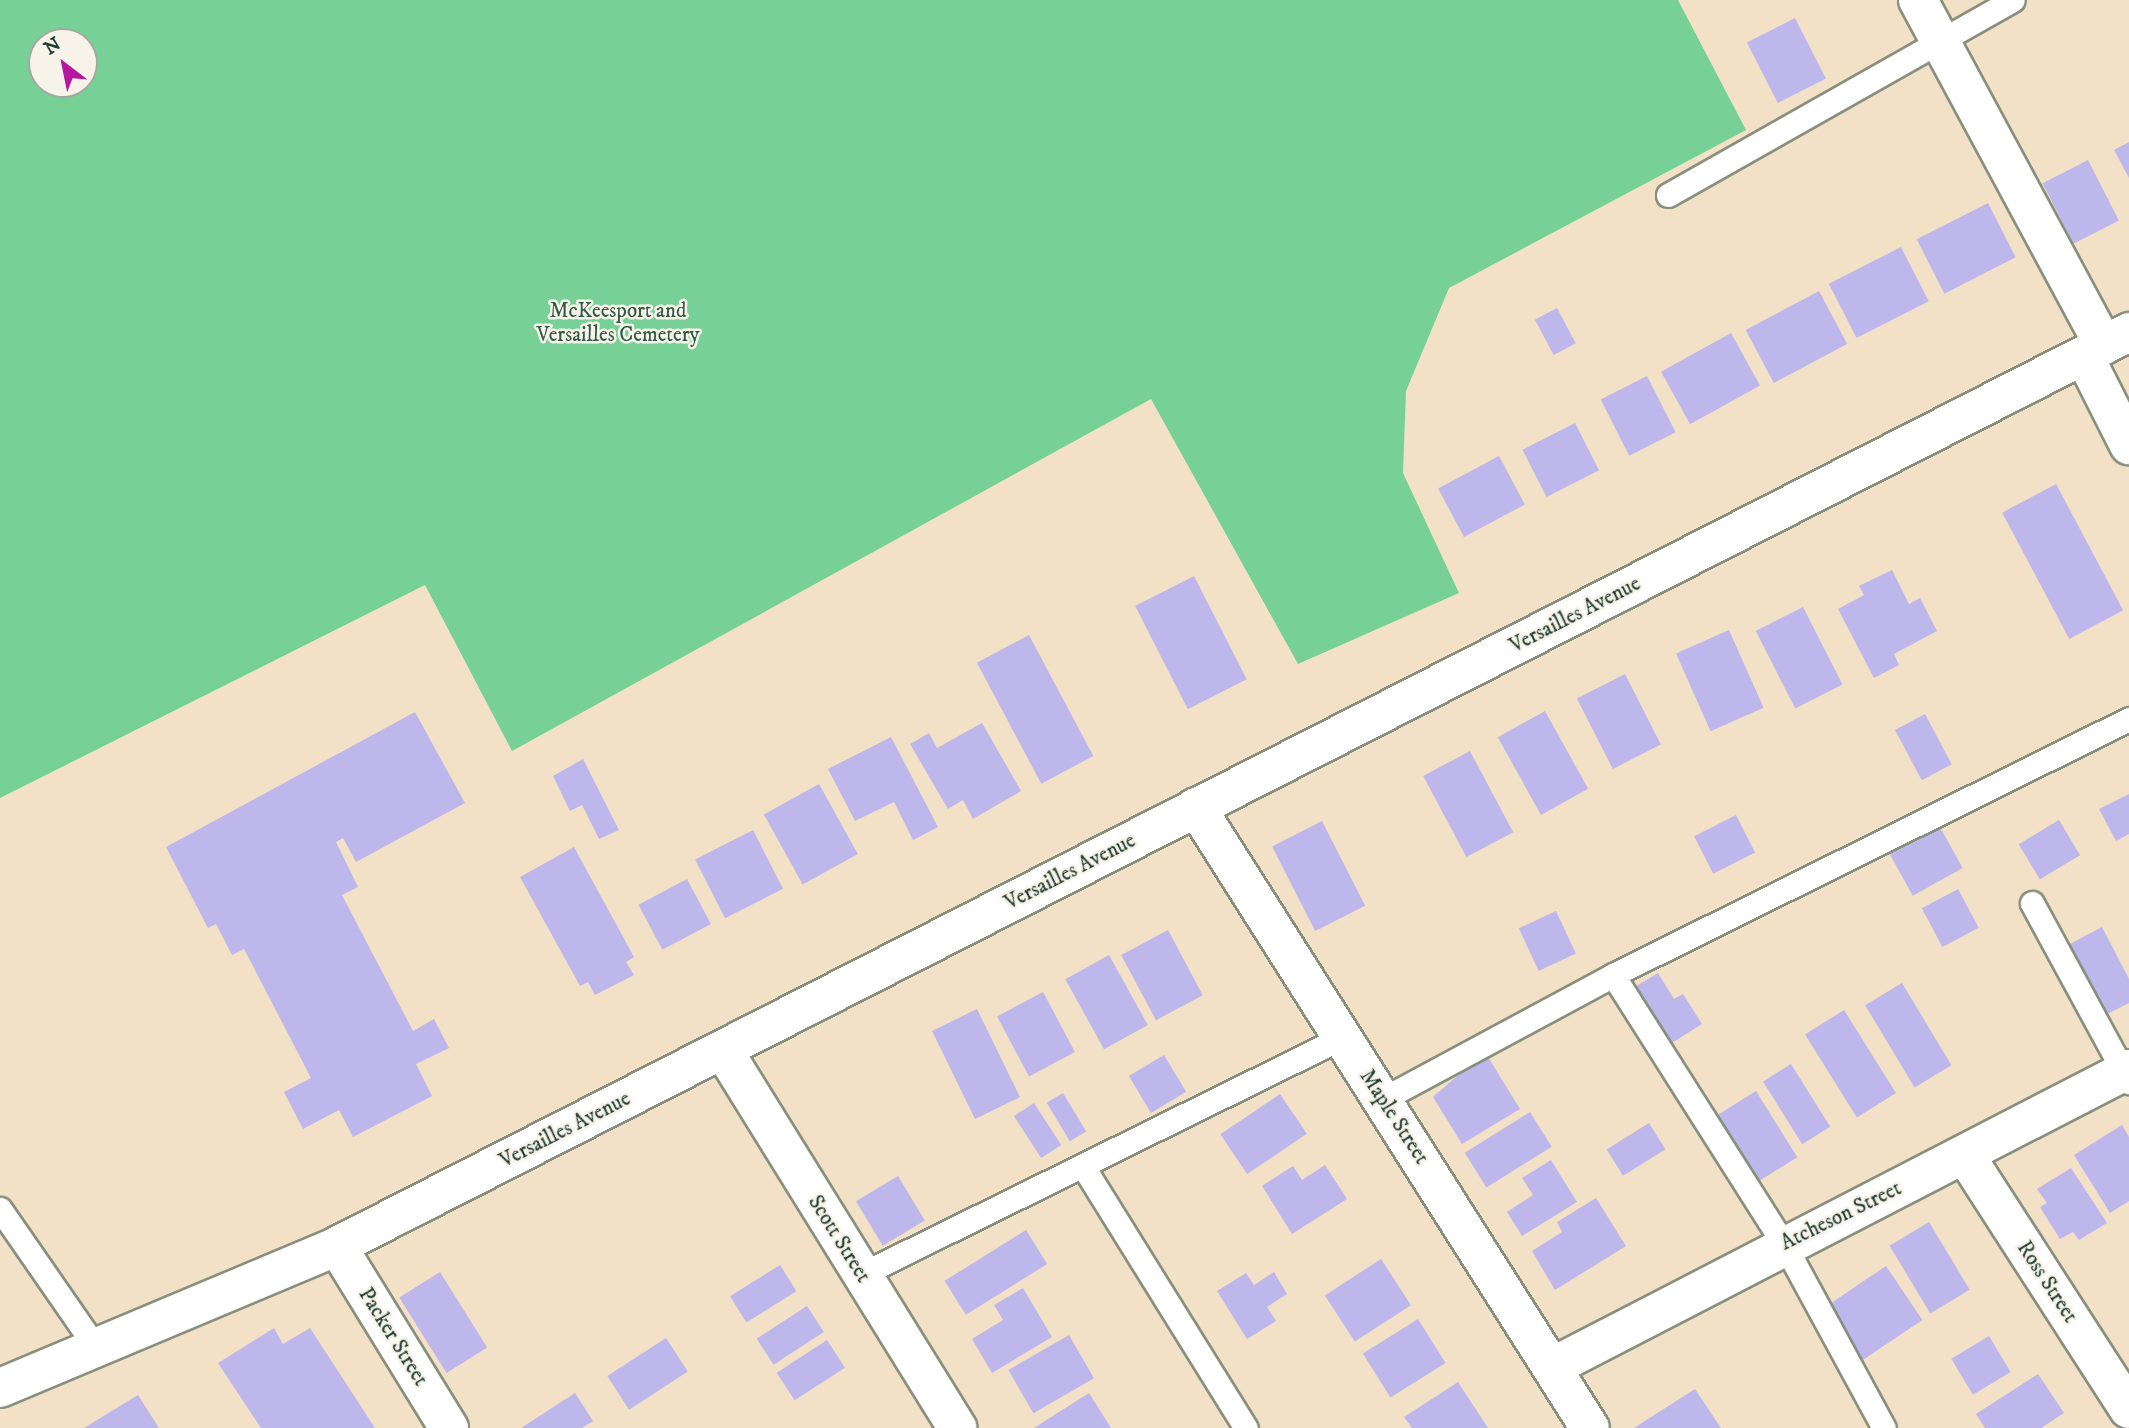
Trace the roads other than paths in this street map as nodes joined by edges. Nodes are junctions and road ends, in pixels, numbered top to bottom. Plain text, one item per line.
1 (1918, 0) edge
2 (2013, 0) edge
3 (1940, 40) junction
4 (1668, 195) dead end
5 (2106, 344) edge
6 (2129, 445) edge
7 (2129, 719) edge
8 (1196, 807) junction
9 (2032, 903) dead end
10 (1613, 975) junction
11 (1343, 1037) junction
12 (723, 1050) junction
13 (2127, 1074) edge
14 (1383, 1099) junction
15 (1965, 1154) junction
16 (1084, 1168) junction
17 (0, 1209) edge
18 (1784, 1244) junction
19 (337, 1245) junction
20 (860, 1275) junction
21 (97, 1349) junction
22 (1554, 1366) junction
23 (0, 1388) edge
24 (2129, 1409) edge
25 (449, 1428) edge
26 (957, 1428) edge
27 (1246, 1428) edge
28 (1590, 1428) edge
29 (1884, 1428) edge

1 - 3 street
2 - 3 lane
3 - 4 lane
3 - 5 street
5 - 6 street
5 - 8 street, Versailles Avenue
7 - 10 lane
8 - 11 street, Maple Street
8 - 12 street, Versailles Avenue
9 - 13 lane
10 - 14 lane
10 - 18 lane
11 - 14 street, Maple Street
11 - 16 lane
12 - 19 street, Versailles Avenue
12 - 20 street, Scott Street
13 - 15 street, Atcheson Street
14 - 22 street, Maple Street
15 - 18 street, Atcheson Street
15 - 24 street, Ross Street
16 - 20 lane
16 - 27 lane
17 - 21 lane
18 - 22 street, Atcheson Street
18 - 29 lane
19 - 21 street, Versailles Avenue
19 - 25 street, Packer Street
20 - 26 street, Scott Street
21 - 23 street, Versailles Avenue
22 - 28 street, Maple Street

